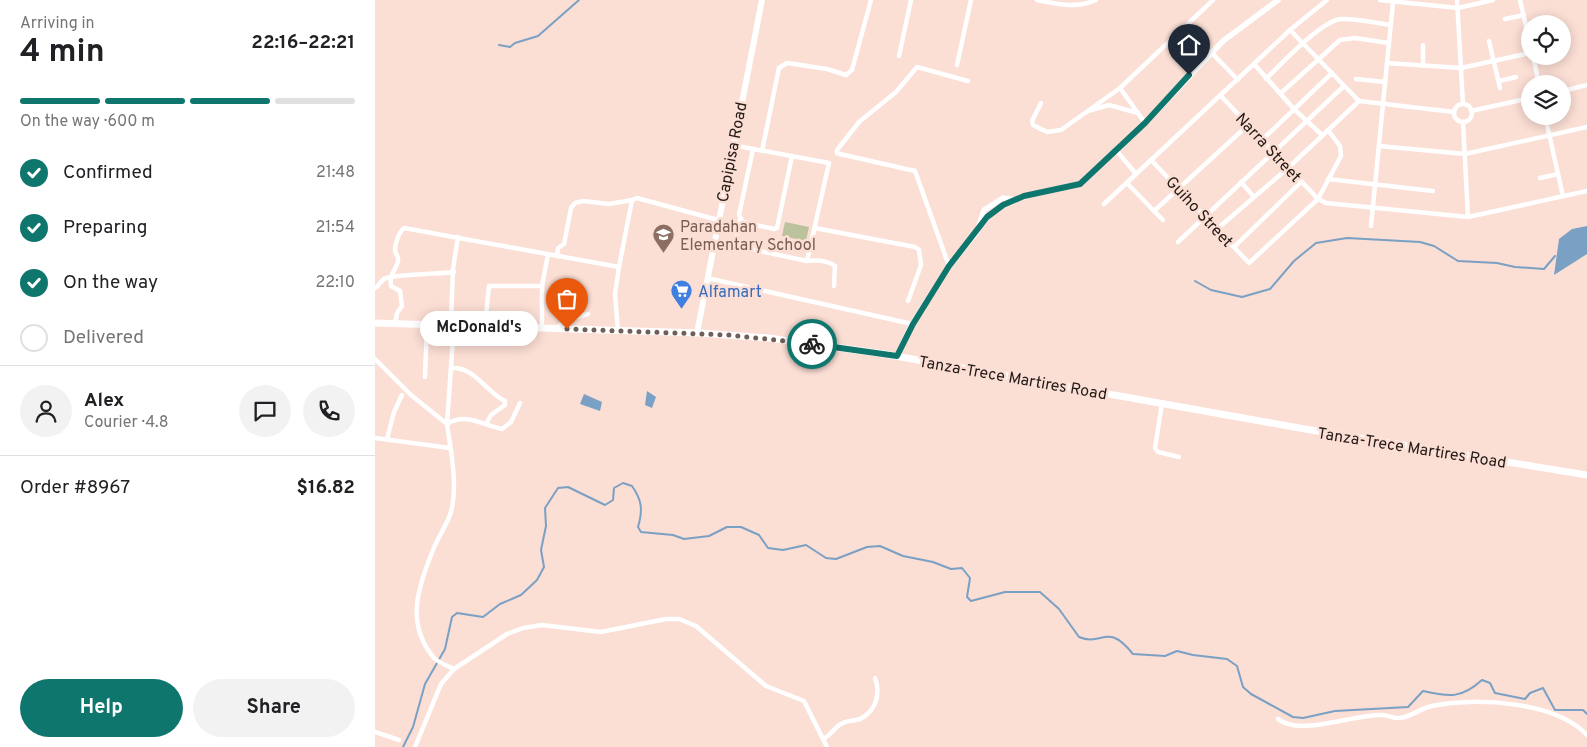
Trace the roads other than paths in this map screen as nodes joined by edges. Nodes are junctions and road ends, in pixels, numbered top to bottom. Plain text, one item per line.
1 (762, 0) edge
2 (871, 0) edge
3 (911, 0) edge
4 (971, 0) edge
5 (1037, 0) edge
6 (1096, 0) edge
7 (1213, 0) edge
8 (1278, 0) edge
9 (1327, 0) edge
10 (1380, 0) edge
11 (1457, 0) edge
12 (1493, 0) edge
13 (1520, 0) edge
14 (1391, 1) edge
15 (1457, 8) junction
16 (1524, 15) edge
17 (1521, 16) edge
18 (1505, 19) dead end
19 (1391, 25) junction
20 (1290, 30) junction
21 (1489, 41) dead end
22 (1389, 43) junction
23 (1303, 44) junction
24 (1423, 45) dead end
25 (1211, 52) junction
26 (899, 56) dead end
27 (1521, 56) edge
28 (1317, 58) junction
29 (1493, 61) junction
30 (1387, 63) junction
31 (1254, 64) junction
32 (957, 65) dead end
33 (1423, 66) junction
34 (1461, 68) junction
35 (1332, 73) junction
36 (1516, 77) dead end
37 (1266, 79) junction
38 (1356, 79) dead end
39 (1238, 80) junction
40 (968, 81) dead end
41 (1499, 81) junction
42 (1385, 82) junction
43 (1587, 85) edge
44 (1344, 86) junction
45 (1120, 88) junction
46 (1501, 88) dead end
47 (1571, 89) edge
48 (1281, 93) junction
49 (1221, 96) junction
50 (1521, 100) edge
51 (1359, 101) junction
52 (1041, 103) dead end
53 (1383, 104) junction
54 (1463, 104) junction
55 (1294, 109) junction
56 (1084, 111) junction
57 (1471, 111) junction
58 (1454, 112) junction
59 (1137, 113) junction
60 (1307, 122) junction
61 (1463, 122) junction
62 (1145, 123) junction
63 (1248, 125) junction
64 (1548, 125) edge
65 (1587, 127) edge
66 (1328, 130) junction
67 (1322, 135) junction
68 (1550, 136) junction
69 (1262, 140) junction
70 (732, 145) junction
71 (1379, 146) junction
72 (753, 149) junction
73 (1116, 150) junction
74 (762, 151) junction
75 (1273, 152) junction
76 (1465, 154) junction
77 (792, 156) junction
78 (1151, 160) junction
79 (1288, 168) junction
80 (1136, 174) junction
81 (1558, 174) junction
82 (1540, 178) dead end
83 (1328, 180) junction
84 (1241, 182) junction
85 (1301, 182) junction
86 (1127, 183) junction
87 (1375, 185) junction
88 (1178, 188) junction
89 (1433, 191) dead end
90 (1587, 191) edge
91 (1563, 196) junction
92 (1254, 197) junction
93 (1318, 199) junction
94 (632, 200) junction
95 (1104, 204) dead end
96 (1372, 207) junction
97 (1154, 211) junction
98 (1205, 216) junction
99 (1468, 216) junction
100 (740, 219) junction
101 (718, 220) junction
102 (1163, 220) dead end
103 (1371, 226) dead end
104 (815, 228) junction
105 (1217, 229) junction
106 (458, 237) junction
107 (1178, 242) dead end
108 (727, 244) dead end
109 (735, 246) junction
110 (1233, 247) junction
111 (548, 254) junction
112 (557, 256) junction
113 (807, 261) junction
114 (949, 266) junction
115 (619, 267) junction
116 (453, 272) junction
117 (390, 278) junction
118 (707, 278) junction
119 (542, 286) junction
120 (834, 286) dead end
121 (375, 288) edge
122 (908, 301) dead end
123 (588, 314) dead end
124 (375, 323) edge
125 (395, 323) junction
126 (427, 324) junction
127 (454, 324) junction
128 (913, 324) junction
129 (485, 326) junction
130 (542, 328) junction
131 (556, 329) junction
132 (618, 331) junction
133 (697, 333) junction
134 (897, 356) junction
135 (375, 359) edge
136 (451, 368) junction
137 (425, 377) dead end
138 (402, 395) dead end
139 (521, 403) dead end
140 (1162, 403) junction
141 (447, 424) junction
142 (486, 424) junction
143 (375, 438) edge
144 (387, 439) junction
145 (450, 448) junction
146 (1179, 457) dead end
147 (1587, 475) edge
148 (451, 668) junction
149 (875, 678) dead end
150 (1278, 719) dead end
151 (375, 732) edge
152 (1587, 735) edge
153 (823, 739) junction
154 (399, 740) dead end
155 (415, 747) edge
156 (827, 747) edge

1 - 70 main road, Capipisa Road
2 - 74 street
3 - 26 street
4 - 32 street
5 - 6 street
7 - 45 street
8 - 25 street
9 - 20 street
10 - 14 street
11 - 15 street
12 - 15 street
13 - 16 street
14 - 15 street
14 - 19 street
15 - 34 street
17 - 18 street
19 - 22 street
19 - 23 street
20 - 23 street
20 - 31 street
21 - 29 street
22 - 28 street
22 - 30 street
23 - 28 street
23 - 37 street
24 - 33 street
25 - 39 street
25 - 62 street
27 - 29 street
28 - 35 street
28 - 48 street
29 - 34 street
29 - 41 street
30 - 33 street
30 - 42 street
31 - 37 street
31 - 39 street
33 - 34 street
34 - 54 street
35 - 44 street
35 - 55 street
36 - 41 street
37 - 48 street
38 - 42 street
39 - 49 street
40 - 114 street
41 - 46 street
42 - 53 street
43 - 47 street
44 - 51 street
44 - 60 street
45 - 56 street
45 - 59 street
48 - 55 street
49 - 63 street, Narra Street
49 - 78 street
50 - 57 street
51 - 53 street
51 - 66 street
52 - 56 street
53 - 58 street
53 - 71 street
54 - 57 street
54 - 58 street
55 - 60 street
55 - 69 street
56 - 59 street
57 - 61 street
58 - 61 street
59 - 62 street
60 - 67 street
60 - 75 street
61 - 76 street
62 - 73 street
63 - 69 street, Narra Street
63 - 88 street
64 - 68 street
65 - 68 street
66 - 67 street
66 - 83 street
67 - 79 street
68 - 76 street
68 - 81 street
69 - 75 street, Narra Street
70 - 72 street
70 - 101 main road, Capipisa Road
71 - 76 street
71 - 87 street
72 - 74 street
72 - 100 street
73 - 80 street
73 - 114 street
74 - 77 street
75 - 79 street, Narra Street
75 - 84 street
76 - 99 street
77 - 100 street
77 - 104 street
78 - 80 street
78 - 88 street, Guiho Street
79 - 85 street, Narra Street
79 - 92 street
80 - 86 street
81 - 82 street
81 - 91 street
83 - 87 street
83 - 93 street
84 - 92 street
84 - 98 street
85 - 93 street, Narra Street
85 - 110 street
86 - 95 street
86 - 97 street
87 - 89 street
87 - 96 street
88 - 97 street
88 - 98 street, Guiho Street
90 - 91 street
91 - 99 street
92 - 105 street
93 - 96 street
93 - 110 street, Guiho Street
94 - 101 street
94 - 112 street
94 - 115 street
96 - 99 street
96 - 103 street
97 - 102 street
98 - 105 street, Guiho Street
98 - 107 street
100 - 109 street
101 - 118 main road, Capipisa Road
104 - 113 street
104 - 122 street
105 - 110 street, Guiho Street
106 - 111 street
106 - 116 street
106 - 117 street
108 - 109 street
109 - 113 street
111 - 112 street
111 - 119 street
112 - 115 street
113 - 120 street
114 - 128 street
115 - 132 street
116 - 117 street
116 - 127 street
117 - 121 street
117 - 125 street
118 - 128 street
118 - 133 main road, Capipisa Road
119 - 129 street
119 - 130 street
123 - 131 street
124 - 125 main road, Tanza-Trece Martires Road
125 - 126 main road, Tanza-Trece Martires Road
126 - 127 main road, Tanza-Trece Martires Road
126 - 137 street
127 - 129 main road, Tanza-Trece Martires Road
127 - 136 street
128 - 134 street
129 - 130 main road, Tanza-Trece Martires Road
130 - 131 main road, Tanza-Trece Martires Road
131 - 132 main road, Tanza-Trece Martires Road
132 - 133 main road, Tanza-Trece Martires Road
133 - 134 main road, Tanza-Trece Martires Road
134 - 140 main road, Tanza-Trece Martires Road
135 - 141 street
136 - 141 street
136 - 142 street
138 - 144 street
139 - 142 street
140 - 146 street
140 - 147 main road, Tanza-Trece Martires Road
141 - 142 street
141 - 145 street
143 - 144 street
144 - 145 street
145 - 148 street
148 - 153 street
148 - 155 street
149 - 153 street
150 - 152 street
151 - 154 street
153 - 156 street

